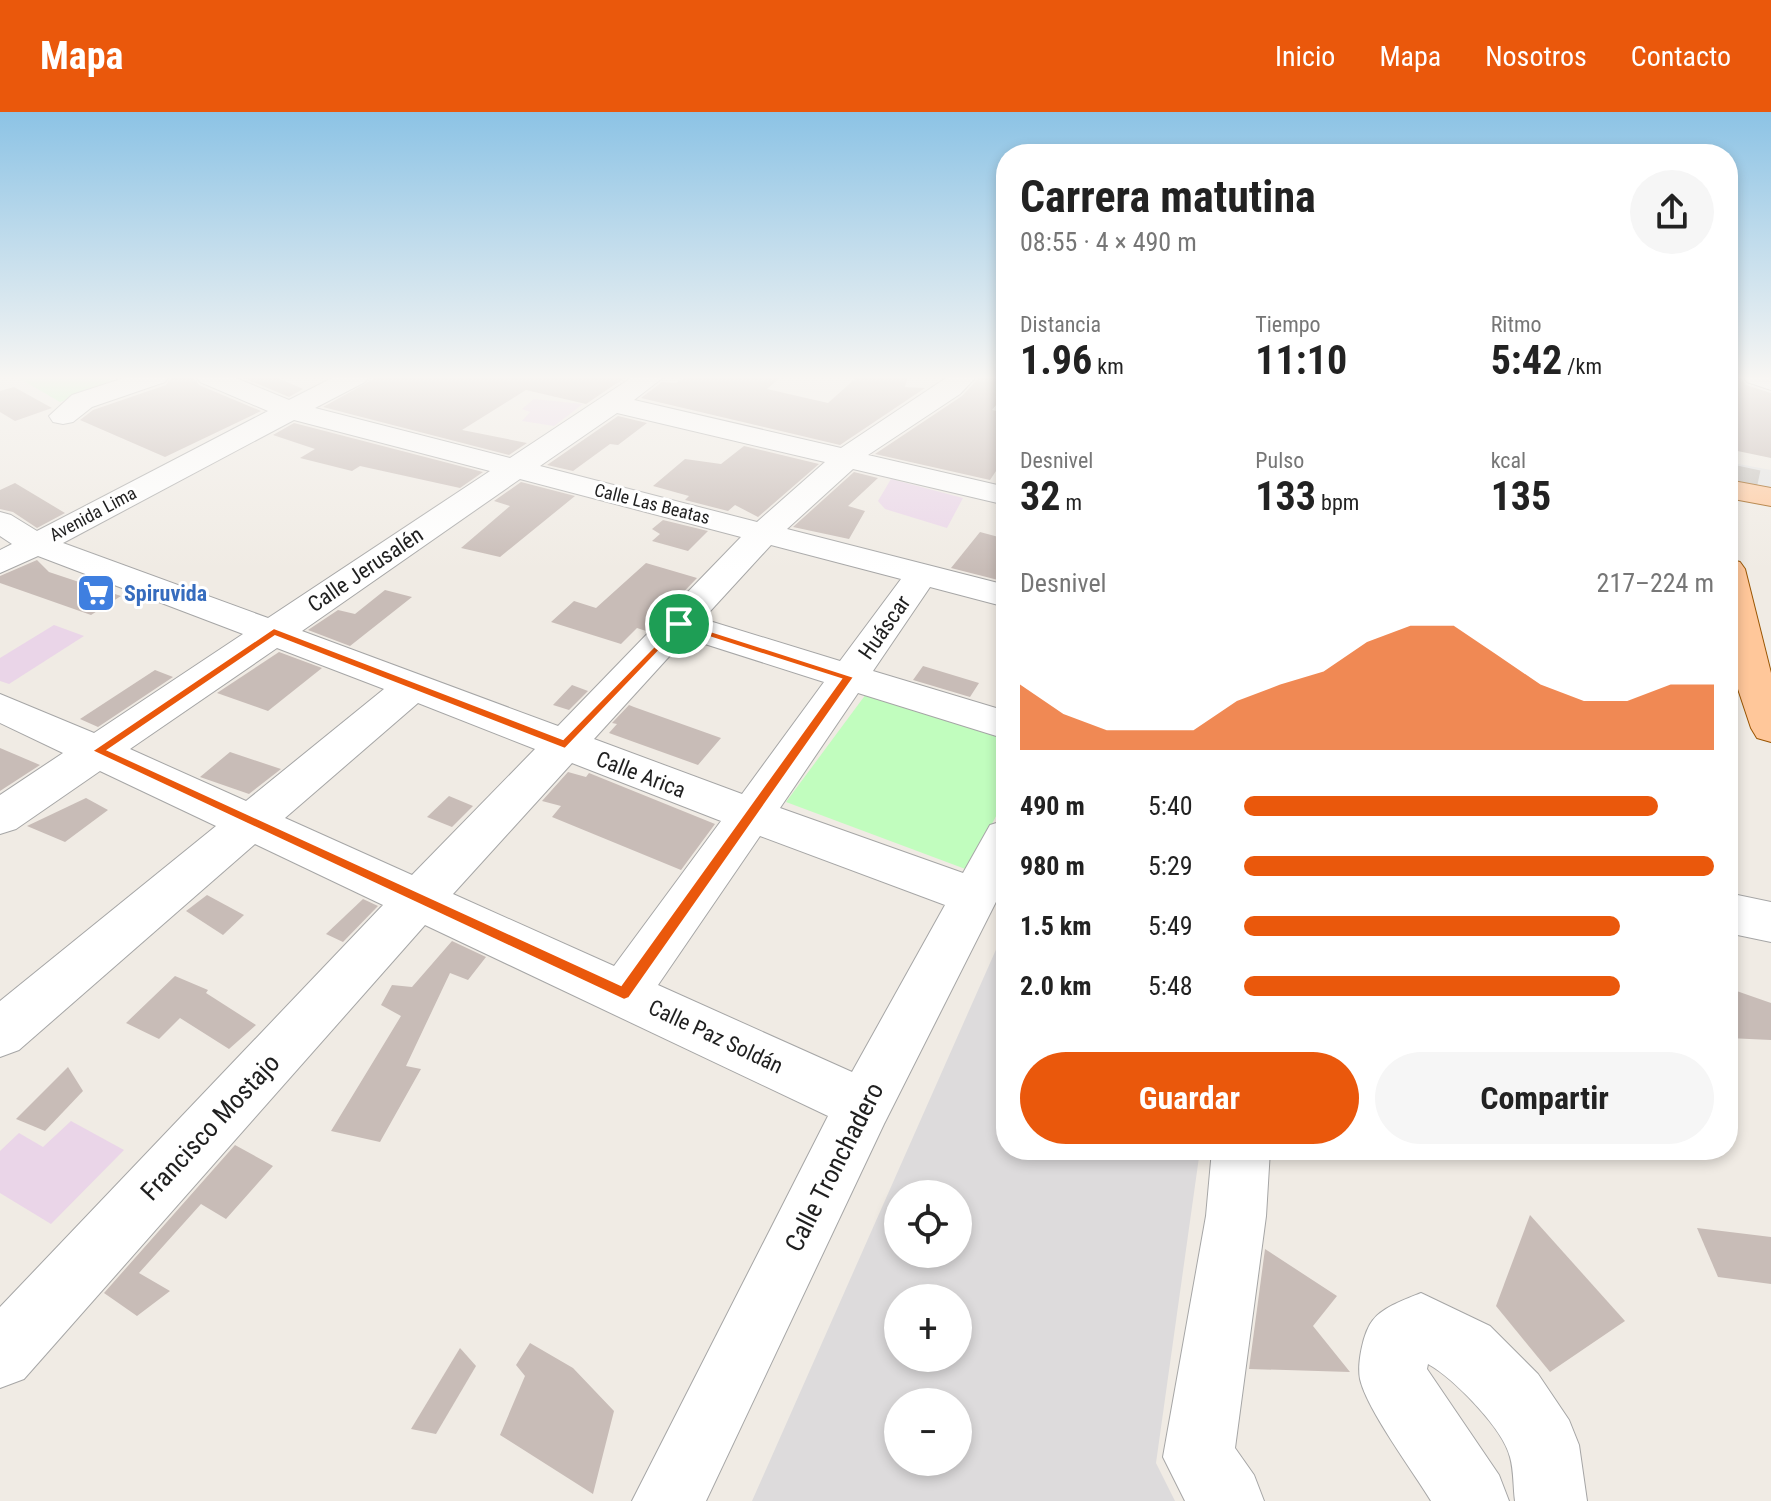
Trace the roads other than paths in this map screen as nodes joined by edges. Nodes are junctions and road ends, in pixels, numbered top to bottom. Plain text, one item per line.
1 (231, 441) edge
2 (409, 441) edge
3 (555, 441) edge
4 (774, 441) edge
5 (872, 441) edge
6 (848, 458) junction
7 (514, 468) junction
8 (1738, 491) edge
9 (996, 494) edge
10 (1771, 497) edge
11 (0, 522) edge
12 (764, 533) junction
13 (35, 544) junction
14 (0, 563) edge
15 (922, 574) junction
16 (996, 593) edge
17 (1738, 607) edge
18 (679, 624) junction
19 (274, 632) junction
20 (1738, 644) edge
21 (1738, 654) edge
22 (848, 677) junction
23 (413, 686) junction
24 (0, 707) edge
25 (996, 722) edge
26 (1771, 728) edge
27 (565, 745) junction
28 (99, 751) junction
29 (749, 816) junction
30 (0, 817) edge
31 (253, 822) junction
32 (996, 855) edge
33 (973, 896) junction
34 (419, 899) junction
35 (1738, 915) edge
36 (1771, 922) edge
37 (624, 993) junction
38 (0, 1033) edge
39 (864, 1105) junction
40 (1240, 1160) edge
41 (0, 1355) edge
42 (668, 1501) edge
43 (1228, 1501) edge
44 (1473, 1501) edge
45 (1551, 1501) edge

1 - 13 street, Avenida Lima
2 - 7 street, Calle Las Beatas
3 - 7 street, Calle Jerusalén
4 - 6 street
5 - 6 street, Francisco Mostajo
6 - 9 street
6 - 12 street, Francisco Mostajo
7 - 12 street, Calle Las Beatas
7 - 19 street, Calle Jerusalén
8 - 10 main road
11 - 13 street, Calle Arica
12 - 15 street, Calle Las Beatas
12 - 18 street, Francisco Mostajo
13 - 14 street, Avenida Lima
13 - 19 street, Calle Arica
15 - 16 street, Calle Las Beatas
15 - 22 street, Huáscar
17 - 20 main road
18 - 22 street
18 - 27 street, Francisco Mostajo
19 - 23 street, Calle Arica
19 - 28 street, Calle Jerusalén
21 - 26 main road
22 - 25 street
22 - 29 street, Huáscar
23 - 27 street, Calle Arica
23 - 31 street
24 - 28 street, Calle Paz Soldán
27 - 29 street, Calle Arica
27 - 34 street, Francisco Mostajo
28 - 30 street, Calle Jerusalén
28 - 31 street, Calle Paz Soldán
29 - 33 street, Calle Arica
29 - 37 street, Huáscar
31 - 34 street, Calle Paz Soldán
31 - 38 street
32 - 33 street, Calle Tronchadero
33 - 39 street, Calle Tronchadero
34 - 37 street, Calle Paz Soldán
34 - 41 street, Francisco Mostajo
35 - 36 street
37 - 39 street, Calle Paz Soldán
39 - 42 street, Calle Tronchadero
40 - 43 street
44 - 45 street

